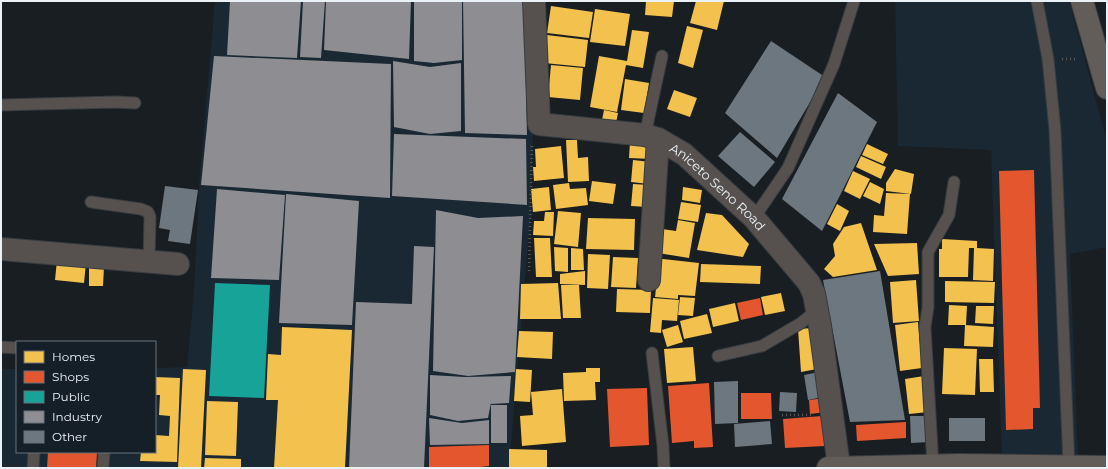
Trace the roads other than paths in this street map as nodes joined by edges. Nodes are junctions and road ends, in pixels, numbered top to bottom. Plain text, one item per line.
1 (534, 1) edge
2 (854, 1) edge
3 (1037, 1) edge
4 (1082, 1) edge
5 (662, 56) dead end
6 (1107, 88) edge
7 (135, 103) dead end
8 (1, 105) edge
9 (651, 137) junction
10 (954, 182) dead end
11 (90, 202) dead end
12 (754, 218) junction
13 (1, 249) edge
14 (149, 261) junction
15 (178, 264) dead end
16 (649, 280) dead end
17 (817, 310) junction
18 (1, 347) edge
19 (16, 348) edge
20 (652, 353) dead end
21 (718, 356) dead end
22 (34, 453) edge
23 (104, 453) edge
24 (932, 466) junction
25 (1069, 466) junction
26 (903, 467) edge
27 (960, 467) edge
28 (1107, 467) edge
29 (33, 468) edge
30 (103, 468) edge
31 (664, 468) edge
32 (843, 468) edge

1 - 9 street, Aniceto Seno Road
2 - 12 lane
3 - 25 lane
4 - 6 main road
5 - 9 lane
7 - 8 lane
9 - 12 street, Aniceto Seno Road
9 - 16 street
10 - 24 lane
11 - 14 lane
12 - 17 street, Aniceto Seno Road
13 - 14 street
14 - 15 street
17 - 21 lane
17 - 32 street, Aniceto Seno Road
18 - 19 lane
20 - 31 lane
22 - 29 lane
23 - 30 lane
24 - 26 main road
24 - 27 main road
25 - 27 main road
25 - 28 main road
26 - 32 main road

